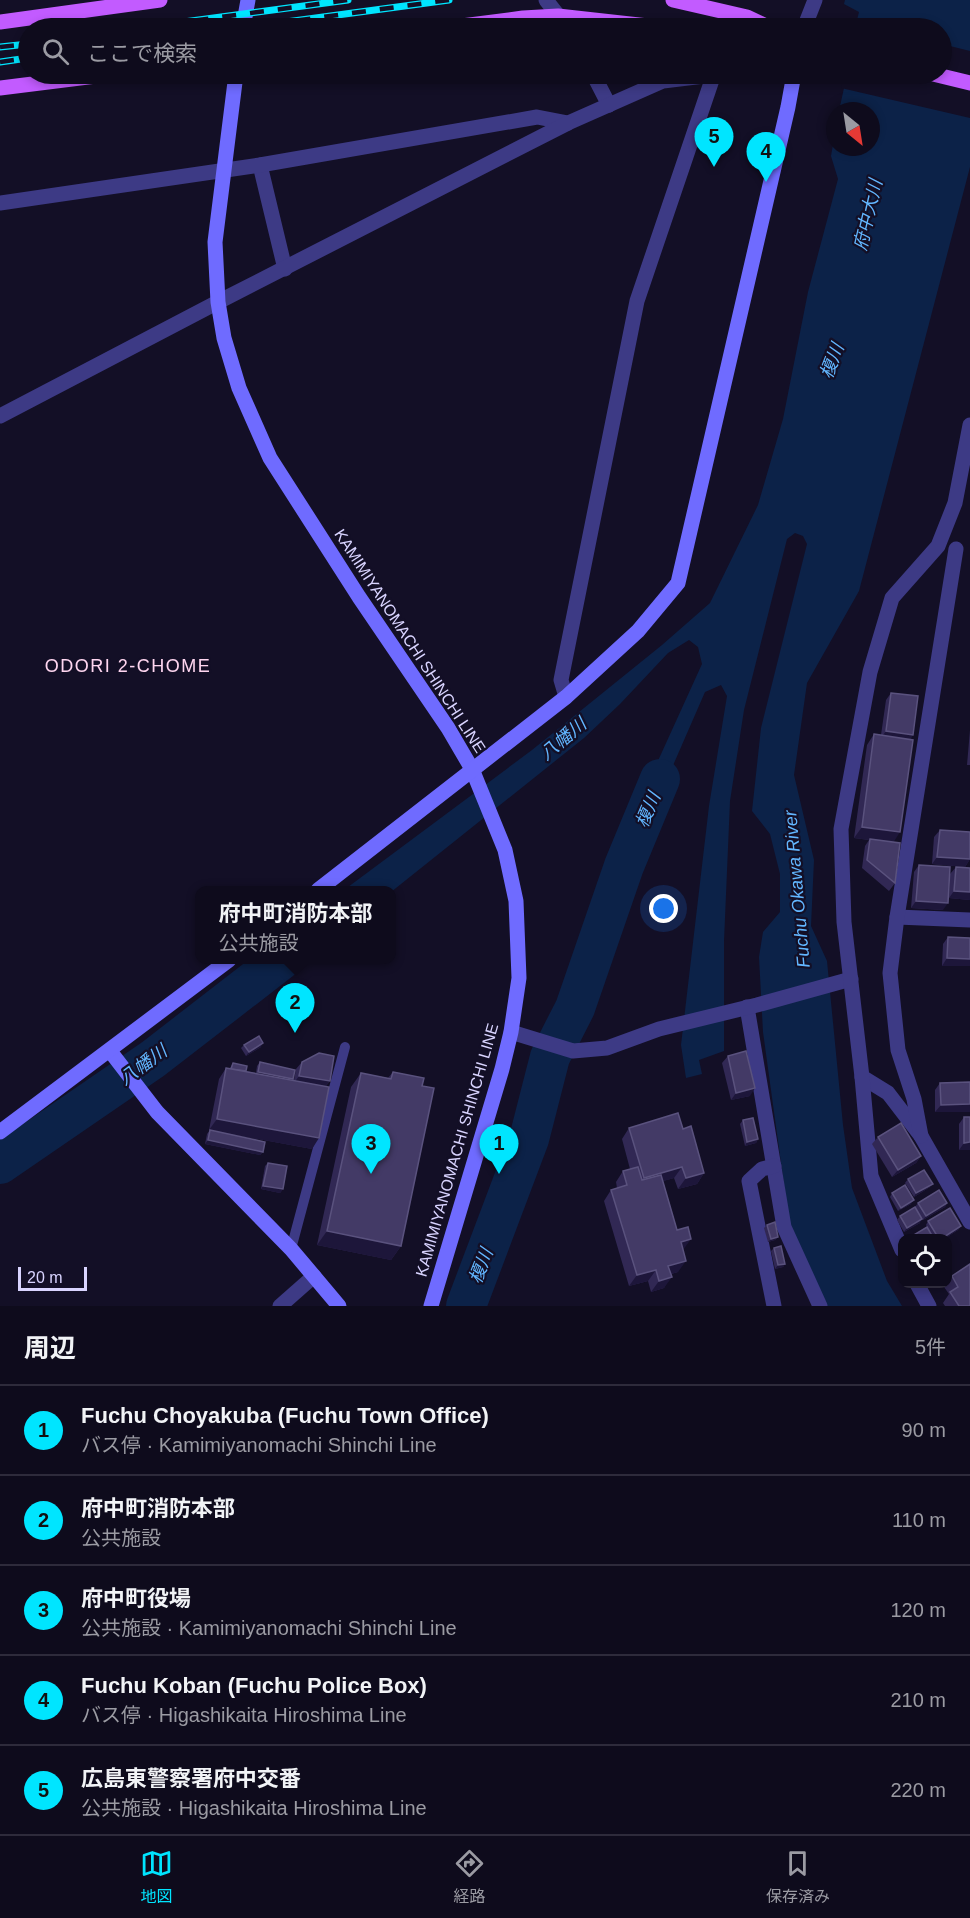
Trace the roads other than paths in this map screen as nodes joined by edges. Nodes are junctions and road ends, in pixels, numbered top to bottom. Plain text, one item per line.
1 (160, 0) edge
2 (248, 0) edge
3 (546, 0) edge
4 (673, 0) edge
5 (815, 0) edge
6 (558, 16) junction
7 (29, 18) edge
8 (245, 18) edge
9 (523, 18) edge
10 (576, 18) edge
11 (749, 18) edge
12 (808, 18) edge
13 (18, 20) edge
14 (0, 22) edge
15 (952, 79) edge
16 (970, 83) edge
17 (32, 84) edge
18 (235, 84) edge
19 (598, 84) edge
20 (656, 84) edge
21 (714, 84) edge
22 (792, 84) edge
23 (0, 88) edge
24 (609, 105) junction
25 (568, 123) junction
26 (260, 165) junction
27 (224, 169) junction
28 (0, 203) edge
29 (285, 269) junction
30 (218, 302) junction
31 (0, 416) edge
32 (970, 425) edge
33 (965, 478) edge
34 (938, 546) junction
35 (963, 549) edge
36 (566, 697) junction
37 (472, 769) junction
38 (324, 886) edge
39 (897, 917) junction
40 (970, 920) edge
41 (224, 964) edge
42 (851, 979) junction
43 (752, 1006) junction
44 (511, 1032) junction
45 (345, 1047) dead end
46 (110, 1051) junction
47 (862, 1077) junction
48 (0, 1132) edge
49 (921, 1136) junction
50 (774, 1166) junction
51 (970, 1222) edge
52 (898, 1238) edge
53 (291, 1249) junction
54 (314, 1276) junction
55 (919, 1288) edge
56 (280, 1306) edge
57 (339, 1306) edge
58 (431, 1306) edge
59 (774, 1306) edge
60 (820, 1306) edge
61 (928, 1306) edge

1 - 7 main road
2 - 8 street
3 - 6 street
4 - 11 main road
5 - 12 street
6 - 9 main road
6 - 10 main road
13 - 14 main road
15 - 16 main road
17 - 23 main road
18 - 27 street, KAMIMIYANOMACHI SHINCHI LINE
19 - 24 street
20 - 24 street
21 - 36 street
22 - 36 street
24 - 25 street
25 - 26 street
25 - 29 street
26 - 27 street
26 - 29 street
27 - 28 street
27 - 30 street, KAMIMIYANOMACHI SHINCHI LINE
29 - 30 street
30 - 31 street
30 - 37 street, KAMIMIYANOMACHI SHINCHI LINE
32 - 33 street
33 - 34 street
34 - 35 street
34 - 42 street
35 - 39 street
36 - 37 street
37 - 38 street
37 - 44 street, KAMIMIYANOMACHI SHINCHI LINE
39 - 40 street
39 - 49 street
41 - 46 street
42 - 43 street
42 - 47 street
43 - 44 street
43 - 50 street
44 - 58 street, KAMIMIYANOMACHI SHINCHI LINE
45 - 53 lane
46 - 48 street
46 - 53 street
47 - 49 street
47 - 52 street
49 - 51 street
50 - 59 street
50 - 60 street
53 - 54 street
54 - 56 street
54 - 57 street
55 - 61 street

